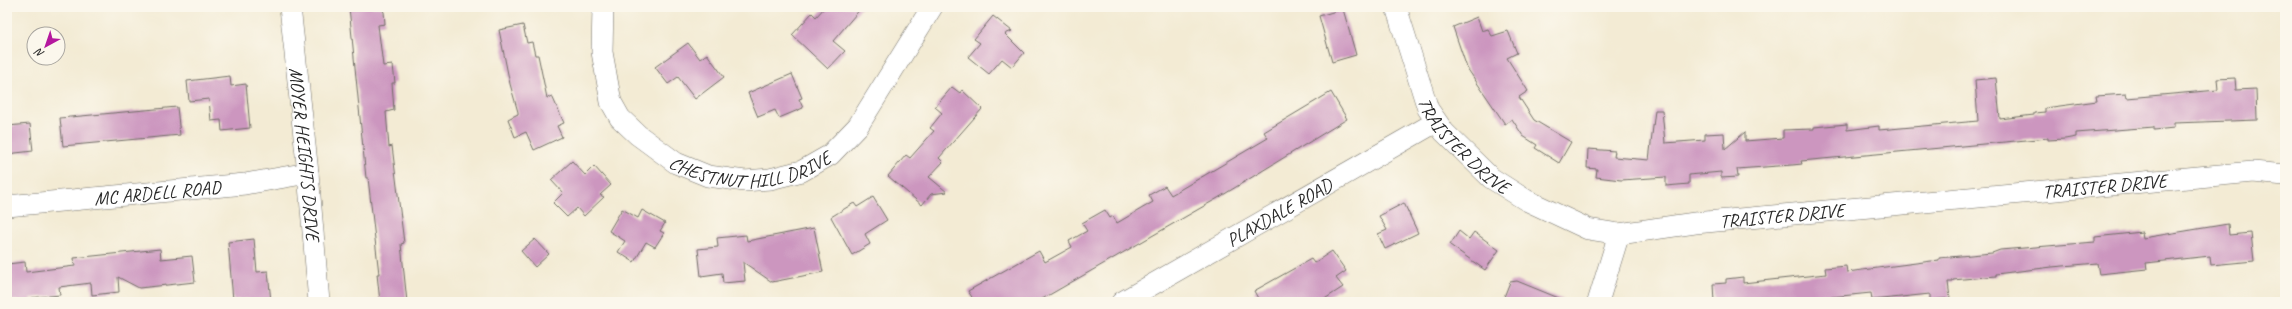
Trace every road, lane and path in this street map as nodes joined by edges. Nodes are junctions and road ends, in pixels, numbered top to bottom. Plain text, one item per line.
1 (290, 7) edge
2 (603, 7) edge
3 (932, 7) edge
4 (1396, 7) edge
5 (1436, 122) junction
6 (308, 173) junction
7 (2285, 175) edge
8 (7, 206) edge
9 (1619, 234) junction
10 (319, 302) edge
11 (1122, 302) edge
12 (1598, 302) edge

1 - 6 street, MOYER HEIGHTS DRIVE
2 - 3 street, CHESTNUT HILL DRIVE
4 - 5 street, TRAISTER DRIVE
5 - 9 street, TRAISTER DRIVE
5 - 11 street, PLAXDALE ROAD
6 - 8 street, MC ARDELL ROAD
6 - 10 street, MOYER HEIGHTS DRIVE
7 - 9 street, TRAISTER DRIVE
9 - 12 street

